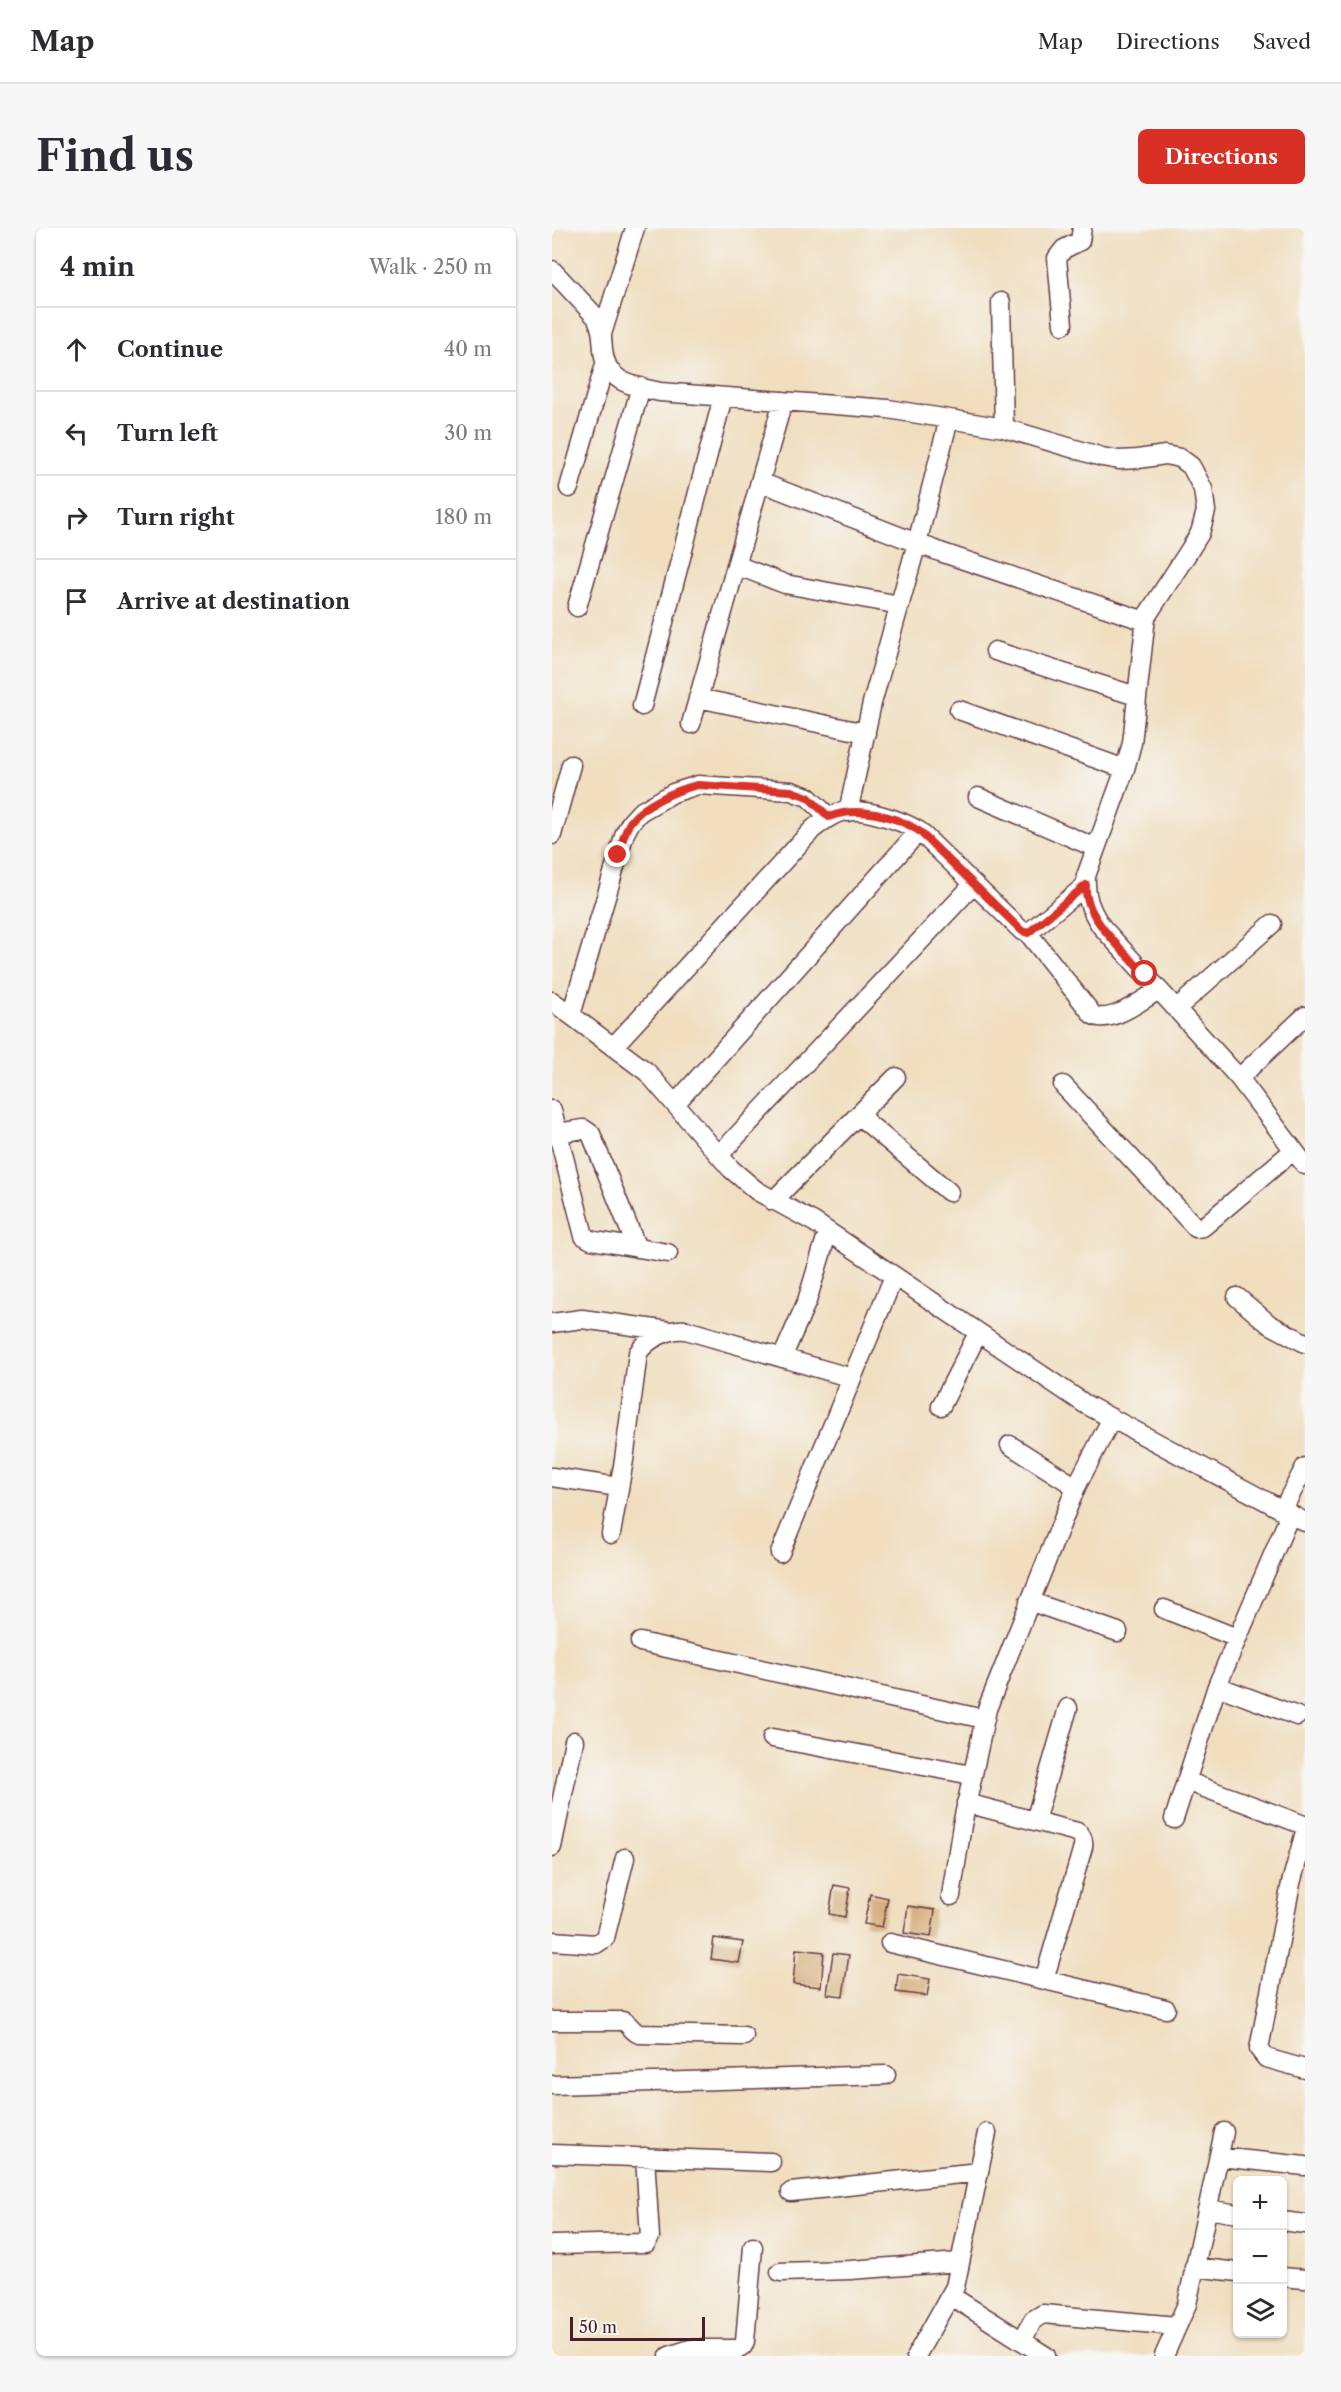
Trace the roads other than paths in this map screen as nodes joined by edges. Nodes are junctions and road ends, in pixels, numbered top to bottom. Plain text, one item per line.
1 (635, 228) edge
2 (1082, 228) edge
3 (552, 270) edge
4 (1001, 302) dead end
5 (1062, 325) dead end
6 (602, 334) junction
7 (605, 364) junction
8 (640, 387) junction
9 (723, 397) junction
10 (783, 401) junction
11 (949, 419) junction
12 (1004, 428) junction
13 (760, 482) junction
14 (569, 488) dead end
15 (917, 543) junction
16 (736, 566) junction
17 (900, 605) junction
18 (577, 607) dead end
19 (1145, 621) junction
20 (995, 651) dead end
21 (1136, 696) junction
22 (698, 698) junction
23 (642, 706) dead end
24 (959, 710) dead end
25 (691, 724) dead end
26 (866, 733) junction
27 (571, 765) dead end
28 (1125, 769) junction
29 (978, 796) dead end
30 (848, 812) junction
31 (829, 817) junction
32 (919, 831) junction
33 (552, 835) edge
34 (1096, 848) junction
35 (973, 885) junction
36 (1086, 885) junction
37 (1272, 924) dead end
38 (1028, 933) junction
39 (1159, 990) junction
40 (552, 1001) edge
41 (1176, 1009) junction
42 (571, 1015) junction
43 (1305, 1016) edge
44 (613, 1047) junction
45 (896, 1077) dead end
46 (1239, 1078) junction
47 (1063, 1085) dead end
48 (676, 1103) junction
49 (552, 1110) edge
50 (858, 1115) junction
51 (557, 1133) junction
52 (1294, 1150) junction
53 (719, 1155) junction
54 (1305, 1165) edge
55 (949, 1192) dead end
56 (773, 1201) junction
57 (828, 1231) junction
58 (637, 1248) junction
59 (668, 1253) dead end
60 (894, 1276) junction
61 (1237, 1298) dead end
62 (552, 1323) edge
63 (670, 1331) junction
64 (978, 1333) junction
65 (1305, 1343) edge
66 (782, 1358) junction
67 (852, 1378) junction
68 (941, 1406) dead end
69 (1112, 1418) junction
70 (1010, 1445) dead end
71 (1305, 1467) edge
72 (552, 1477) edge
73 (619, 1487) junction
74 (1077, 1487) junction
75 (1292, 1516) edge
76 (611, 1534) dead end
77 (780, 1553) dead end
78 (1029, 1601) junction
79 (1164, 1609) dead end
80 (1118, 1632) dead end
81 (1237, 1638) junction
82 (640, 1642) dead end
83 (1217, 1686) junction
84 (1068, 1708) dead end
85 (1297, 1716) dead end
86 (984, 1719) junction
87 (772, 1738) dead end
88 (574, 1741) dead end
89 (972, 1775) junction
90 (1186, 1781) junction
91 (966, 1803) junction
92 (1173, 1820) dead end
93 (1035, 1821) junction
94 (552, 1847) edge
95 (625, 1858) dead end
96 (951, 1896) dead end
97 (552, 1941) edge
98 (890, 1943) dead end
99 (1044, 1980) junction
100 (1166, 2009) dead end
101 (552, 2020) edge
102 (744, 2036) dead end
103 (1305, 2069) edge
104 (886, 2075) dead end
105 (552, 2085) edge
106 (1224, 2132) dead end
107 (987, 2133) dead end
108 (552, 2154) edge
109 (645, 2157) junction
110 (1219, 2157) junction
111 (771, 2162) dead end
112 (1305, 2166) edge
113 (979, 2172) junction
114 (791, 2192) dead end
115 (1207, 2209) junction
116 (1233, 2213) edge
117 (1287, 2222) edge
118 (1305, 2224) edge
119 (552, 2245) edge
120 (753, 2247) dead end
121 (960, 2262) junction
122 (1194, 2267) junction
123 (1233, 2271) edge
124 (780, 2272) dead end
125 (1287, 2277) edge
126 (1305, 2279) edge
127 (951, 2296) junction
128 (1178, 2326) junction
129 (1022, 2341) junction
130 (669, 2356) edge
131 (918, 2356) edge
132 (1046, 2356) edge
133 (1164, 2356) edge

1 - 6 street
2 - 5 street
3 - 6 street
4 - 12 street
6 - 7 street
7 - 8 street
7 - 14 street
8 - 9 street
8 - 18 street
9 - 10 street
9 - 23 street
10 - 11 street
10 - 13 street
11 - 12 street
11 - 15 street
12 - 19 street
13 - 15 street
13 - 16 street
15 - 17 street
15 - 19 street
16 - 17 street
16 - 22 street
17 - 26 street
19 - 21 street
20 - 21 street
21 - 28 street
22 - 25 street
22 - 26 street
24 - 28 street
26 - 30 street
27 - 33 street
28 - 34 street
29 - 34 street
30 - 31 street
30 - 32 street
31 - 42 street
31 - 44 street
32 - 35 street
32 - 48 street
34 - 36 street
35 - 38 street
35 - 53 street
36 - 38 street
36 - 39 street
37 - 41 street
38 - 39 street
39 - 41 street
40 - 42 street
41 - 46 street
42 - 44 street
43 - 46 street
44 - 48 street
45 - 50 street
46 - 52 street
47 - 52 street
48 - 53 street
49 - 51 street
50 - 55 street
50 - 56 street
51 - 58 street
51 - 58 street
52 - 54 street
53 - 56 street
56 - 57 street
57 - 60 street
57 - 66 street
58 - 59 street
60 - 64 street
60 - 67 street
61 - 65 street
62 - 63 street
63 - 66 street
63 - 73 street
64 - 68 street
64 - 69 street
66 - 67 street
67 - 77 street
69 - 74 street
69 - 75 street
70 - 74 street
71 - 75 street
72 - 73 street
73 - 76 street
74 - 78 street
75 - 81 street
78 - 80 street
78 - 86 street
79 - 81 street
81 - 83 street
82 - 86 street
83 - 85 street
83 - 90 street
84 - 93 street
86 - 89 street
87 - 89 street
88 - 94 street
89 - 91 street
90 - 92 street
90 - 103 street
91 - 93 street
91 - 96 street
93 - 99 street
95 - 97 street
98 - 99 street
99 - 100 street
101 - 102 street
104 - 105 street
106 - 110 street
107 - 113 street
108 - 109 street
109 - 111 street
109 - 119 street
110 - 112 street
110 - 115 street
113 - 114 street
113 - 121 street
115 - 116 street
115 - 122 street
117 - 118 street
120 - 130 street
121 - 124 street
121 - 127 street
122 - 123 street
122 - 128 street
125 - 126 street
127 - 129 street
127 - 131 street
128 - 129 street
128 - 133 street
129 - 132 street

